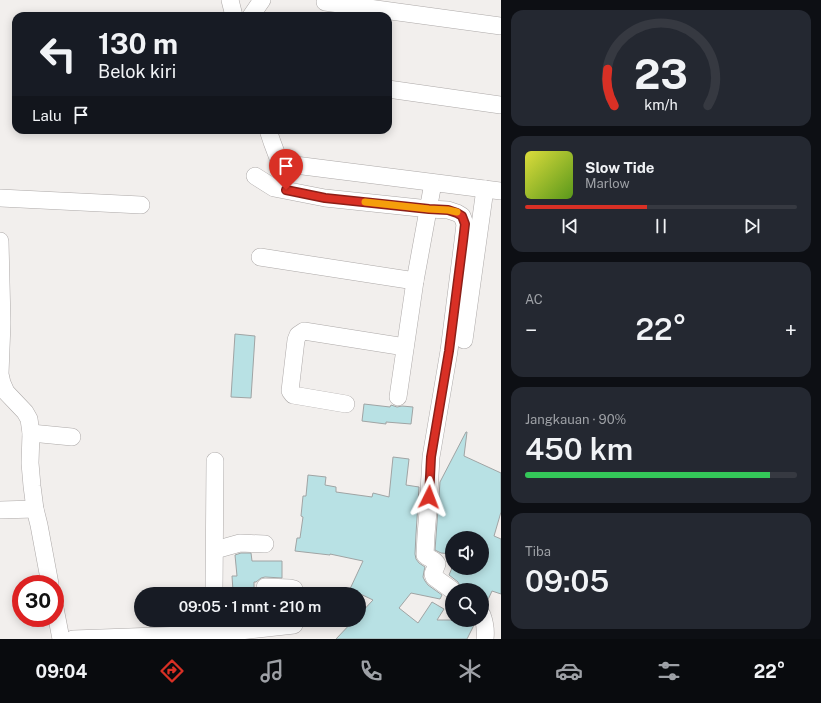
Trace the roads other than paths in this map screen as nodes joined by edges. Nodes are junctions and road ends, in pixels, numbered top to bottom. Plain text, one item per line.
1 (230, 0) edge
2 (262, 0) edge
3 (325, 6) edge
4 (404, 6) edge
5 (233, 12) edge
6 (254, 12) edge
7 (501, 26) edge
8 (392, 90) edge
9 (501, 105) edge
10 (269, 134) edge
11 (255, 176) dead end
12 (433, 183) junction
13 (493, 190) edge
14 (0, 198) edge
15 (141, 205) dead end
16 (429, 209) junction
17 (0, 241) edge
18 (260, 257) dead end
19 (415, 282) junction
20 (464, 340) dead end
21 (405, 347) junction
22 (398, 397) dead end
23 (346, 404) dead end
24 (32, 434) junction
25 (72, 436) dead end
26 (215, 461) dead end
27 (35, 509) junction
28 (0, 510) edge
29 (265, 544) dead end
30 (215, 550) junction
31 (48, 575) edge
32 (445, 585) edge
33 (214, 587) edge
34 (59, 627) edge
35 (213, 627) edge
36 (485, 627) edge
37 (294, 628) edge
38 (61, 639) edge
39 (73, 639) edge
40 (485, 639) edge

1 - 5 street
2 - 6 street
3 - 4 street
4 - 7 street
8 - 9 street
10 - 12 street
11 - 16 street
12 - 13 street
12 - 16 street
13 - 20 street
14 - 15 street
16 - 19 street
16 - 32 street
17 - 24 street
18 - 19 street
19 - 21 street
21 - 22 street
21 - 23 street
24 - 25 street
24 - 27 street
26 - 30 street
27 - 28 street
27 - 31 street
29 - 30 street
30 - 33 street
34 - 38 street
35 - 37 street
35 - 39 street
36 - 40 street

